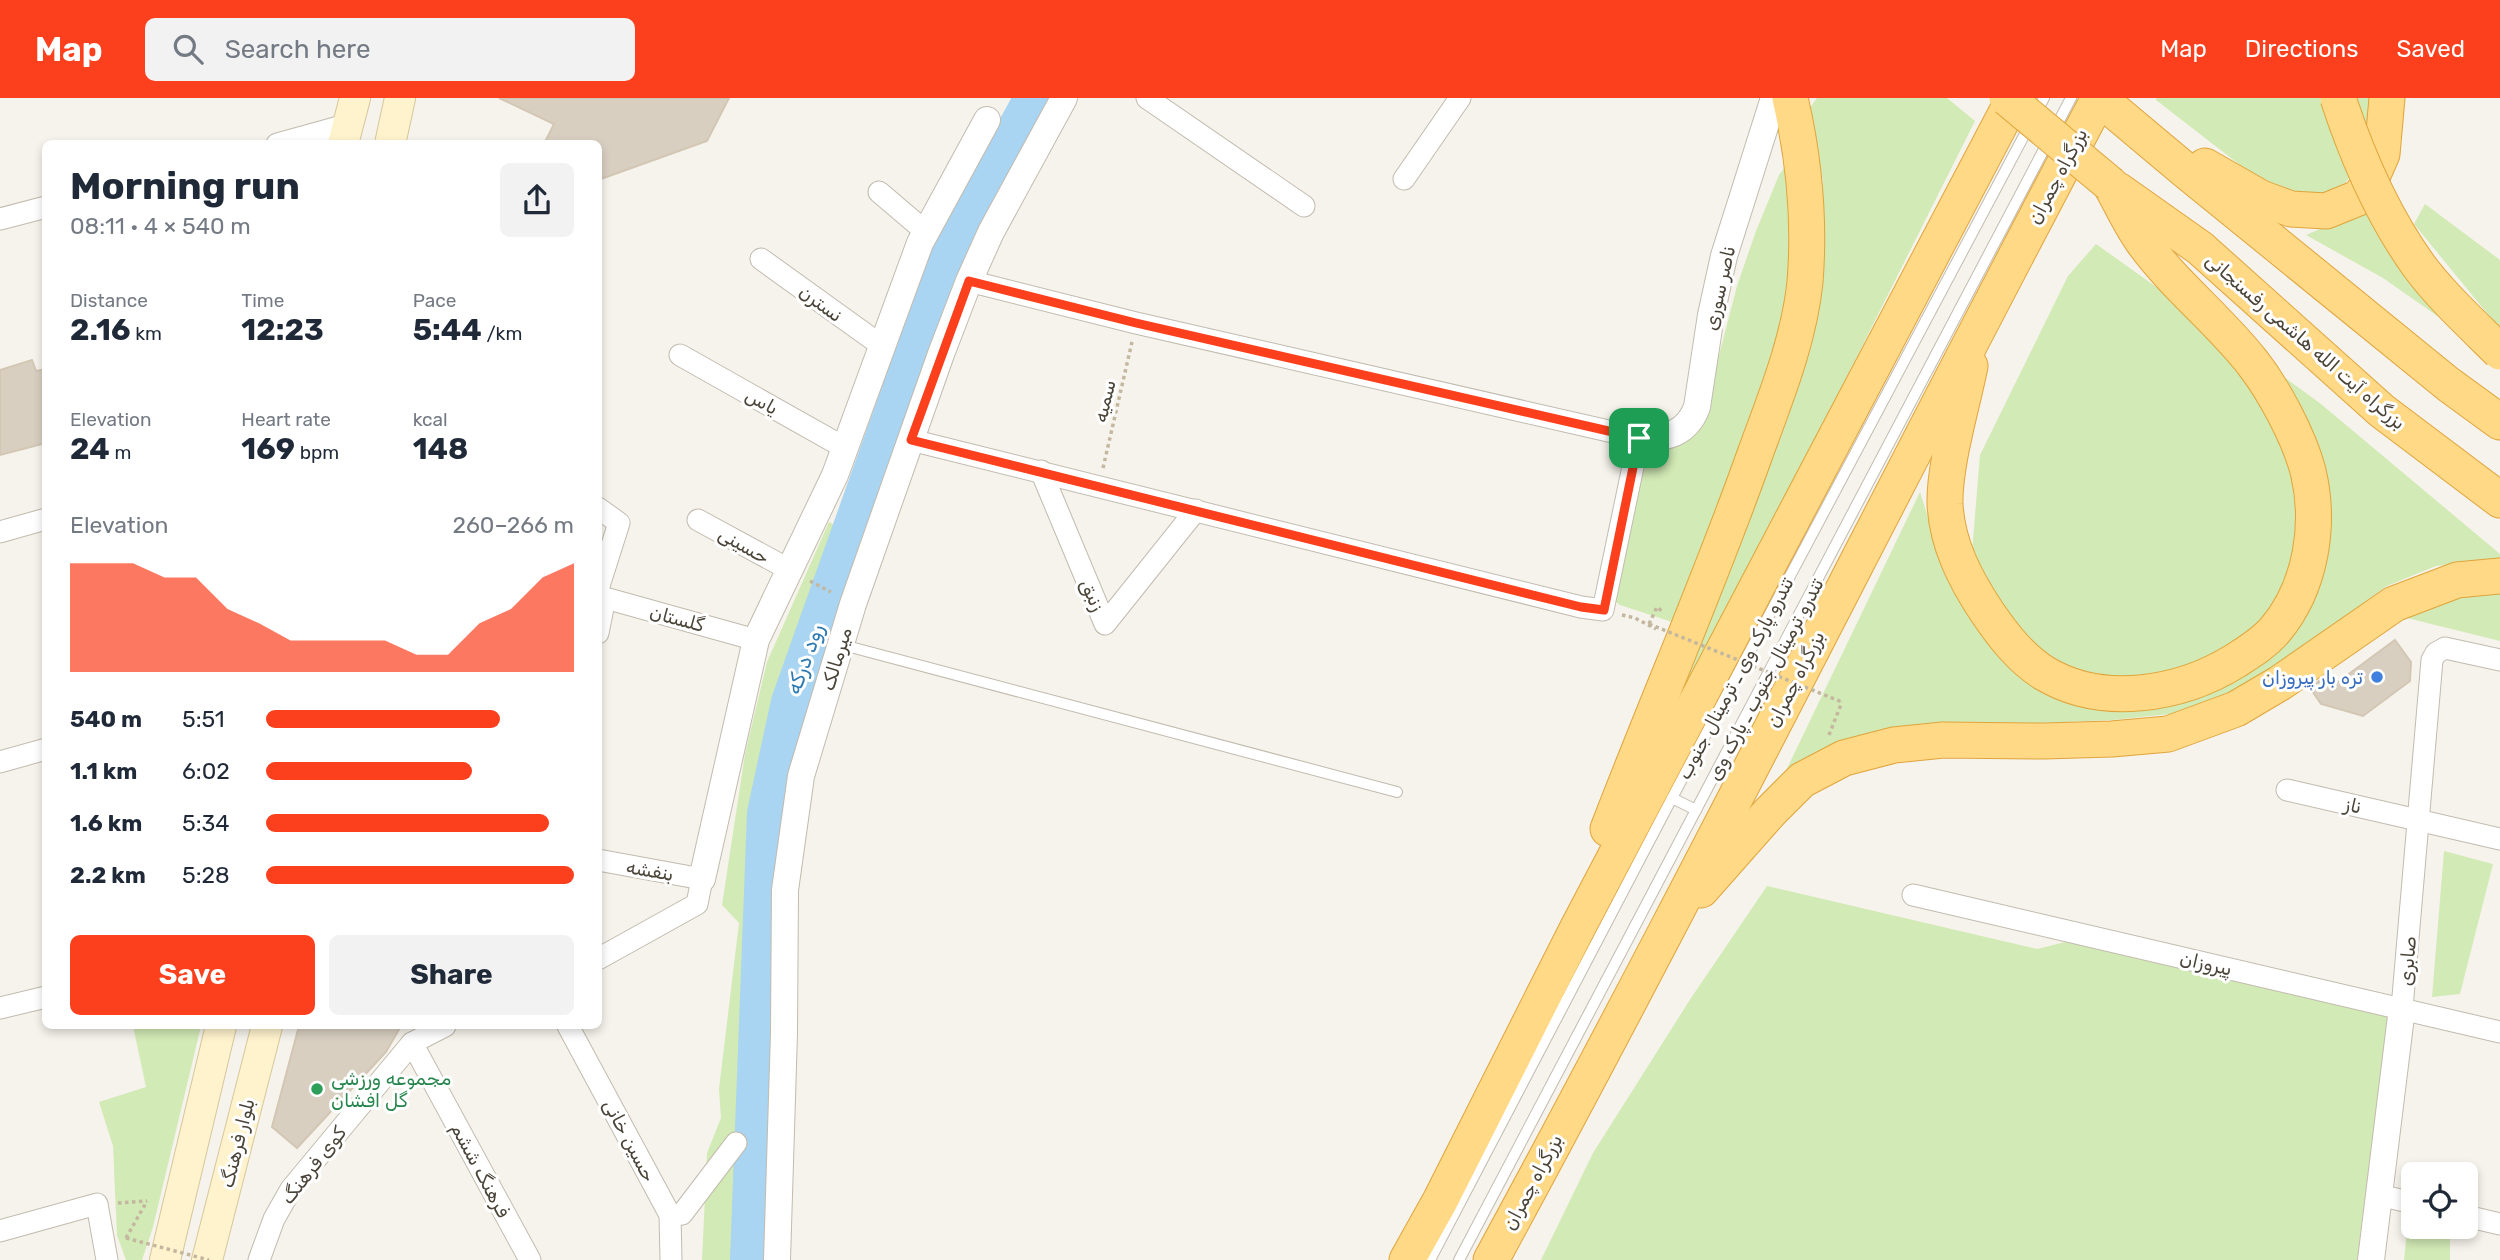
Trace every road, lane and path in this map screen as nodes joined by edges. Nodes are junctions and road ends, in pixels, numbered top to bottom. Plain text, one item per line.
1 (400, 98) edge
2 (1064, 98) edge
3 (1147, 98) edge
4 (1460, 98) edge
5 (2044, 98) edge
6 (2071, 98) edge
7 (2338, 98) edge
8 (2387, 98) edge
9 (1774, 99) edge
10 (2007, 104) edge
11 (2107, 105) edge
12 (986, 120) dead end
13 (349, 122) edge
14 (290, 140) edge
15 (391, 140) edge
16 (1404, 179) dead end
17 (2110, 184) junction
18 (880, 192) dead end
19 (1304, 206) dead end
20 (42, 208) edge
21 (0, 219) edge
22 (926, 232) junction
23 (761, 259) dead end
24 (969, 281) junction
25 (1136, 323) junction
26 (1980, 323) junction
27 (882, 346) junction
28 (2500, 352) edge
29 (680, 355) dead end
30 (2500, 422) edge
31 (1639, 438) junction
32 (911, 440) junction
33 (845, 448) junction
34 (1041, 471) junction
35 (1099, 486) junction
36 (2500, 500) edge
37 (1196, 510) junction
38 (602, 511) edge
39 (42, 520) edge
40 (698, 520) dead end
41 (0, 532) edge
42 (790, 570) junction
43 (2500, 576) edge
44 (813, 583) dead end
45 (602, 590) edge
46 (602, 594) edge
47 (835, 594) dead end
48 (1604, 610) junction
49 (1664, 611) dead end
50 (1656, 630) dead end
51 (756, 640) junction
52 (840, 644) junction
53 (2500, 660) edge
54 (1829, 736) dead end
55 (42, 750) edge
56 (0, 762) edge
57 (2287, 790) dead end
58 (1397, 792) dead end
59 (1672, 798) junction
60 (1696, 810) junction
61 (2419, 820) junction
62 (2500, 839) edge
63 (602, 861) edge
64 (702, 879) junction
65 (1913, 895) dead end
66 (1577, 929) junction
67 (1667, 929) junction
68 (602, 957) edge
69 (42, 998) edge
70 (0, 1008) edge
71 (2402, 1009) junction
72 (220, 1029) edge
73 (266, 1029) edge
74 (439, 1029) edge
75 (570, 1029) edge
76 (2500, 1032) edge
77 (412, 1043) junction
78 (736, 1143) dead end
79 (2379, 1195) junction
80 (2401, 1200) edge
81 (97, 1204) junction
82 (670, 1215) junction
83 (2478, 1219) edge
84 (2500, 1224) edge
85 (0, 1231) edge
86 (107, 1260) edge
87 (165, 1260) edge
88 (208, 1260) edge
89 (259, 1260) edge
90 (530, 1260) edge
91 (671, 1260) edge
92 (777, 1260) edge
93 (1407, 1260) edge
94 (1430, 1260) edge
95 (1459, 1260) edge
96 (1491, 1260) edge
97 (2371, 1260) edge

1 - 15 main road
2 - 24 street, میرمالک
3 - 19 street
4 - 16 street
5 - 59 lane, تندرو پارک وی ـ ترمینال جنوب
6 - 60 lane, تندرو ترمینال جنوب ـ پارک وی
7 - 28 highway, bridge
8 - 11 highway
9 - 31 street, ناصر سوری
9 - 66 highway
10 - 17 highway, بزرگراه آیت الله هاشمی رفسنجانی, bridge
10 - 66 highway
11 - 26 highway, بزرگراه چمران
11 - 30 highway
12 - 22 street
13 - 14 street
17 - 26 highway
17 - 36 highway, بزرگراه آیت الله هاشمی رفسنجانی
18 - 22 street
20 - 21 street
22 - 27 street
23 - 27 street, نسترن
24 - 25 street
24 - 32 street, میرمالک
25 - 31 street
25 - 35 path, سمیه
26 - 67 highway, بزرگراه چمران
27 - 33 street
29 - 33 street, یاس
31 - 48 street
32 - 34 street
32 - 52 street, میرمالک
33 - 42 street
34 - 35 street
34 - 37 street, زنبق
35 - 37 street
37 - 48 street
38 - 45 street
39 - 41 street
40 - 42 street, حسینی
42 - 51 street
43 - 67 highway
44 - 47 path
46 - 51 street, گلستان
48 - 50 path
49 - 54 path, bridge
51 - 64 street
52 - 58 lane
52 - 92 street, میرمالک
53 - 61 street, صابری
55 - 56 street
57 - 61 street, ناز
59 - 60 lane
59 - 94 lane, تندرو پارک وی ـ ترمینال جنوب
60 - 95 lane, تندرو ترمینال جنوب ـ پارک وی
61 - 62 street, ناز
61 - 71 street, صابری
63 - 64 street, بنفشه
64 - 68 street
65 - 71 street, پیروزان
66 - 93 highway
67 - 96 highway, بزرگراه چمران
69 - 70 street
71 - 76 street, پیروزان
71 - 79 street, صابری
72 - 87 main road
73 - 88 main road, بلوار فرهنگ
74 - 77 street, کوی فرهنگ
75 - 82 street, حسین خانی
77 - 89 street, کوی فرهنگ
77 - 90 street, فرهنگ ششم
78 - 82 street
79 - 80 street
79 - 97 street, صابری
81 - 85 street
81 - 86 street
81 - 88 path, bridge
82 - 91 street, حسین خانی
83 - 84 street

